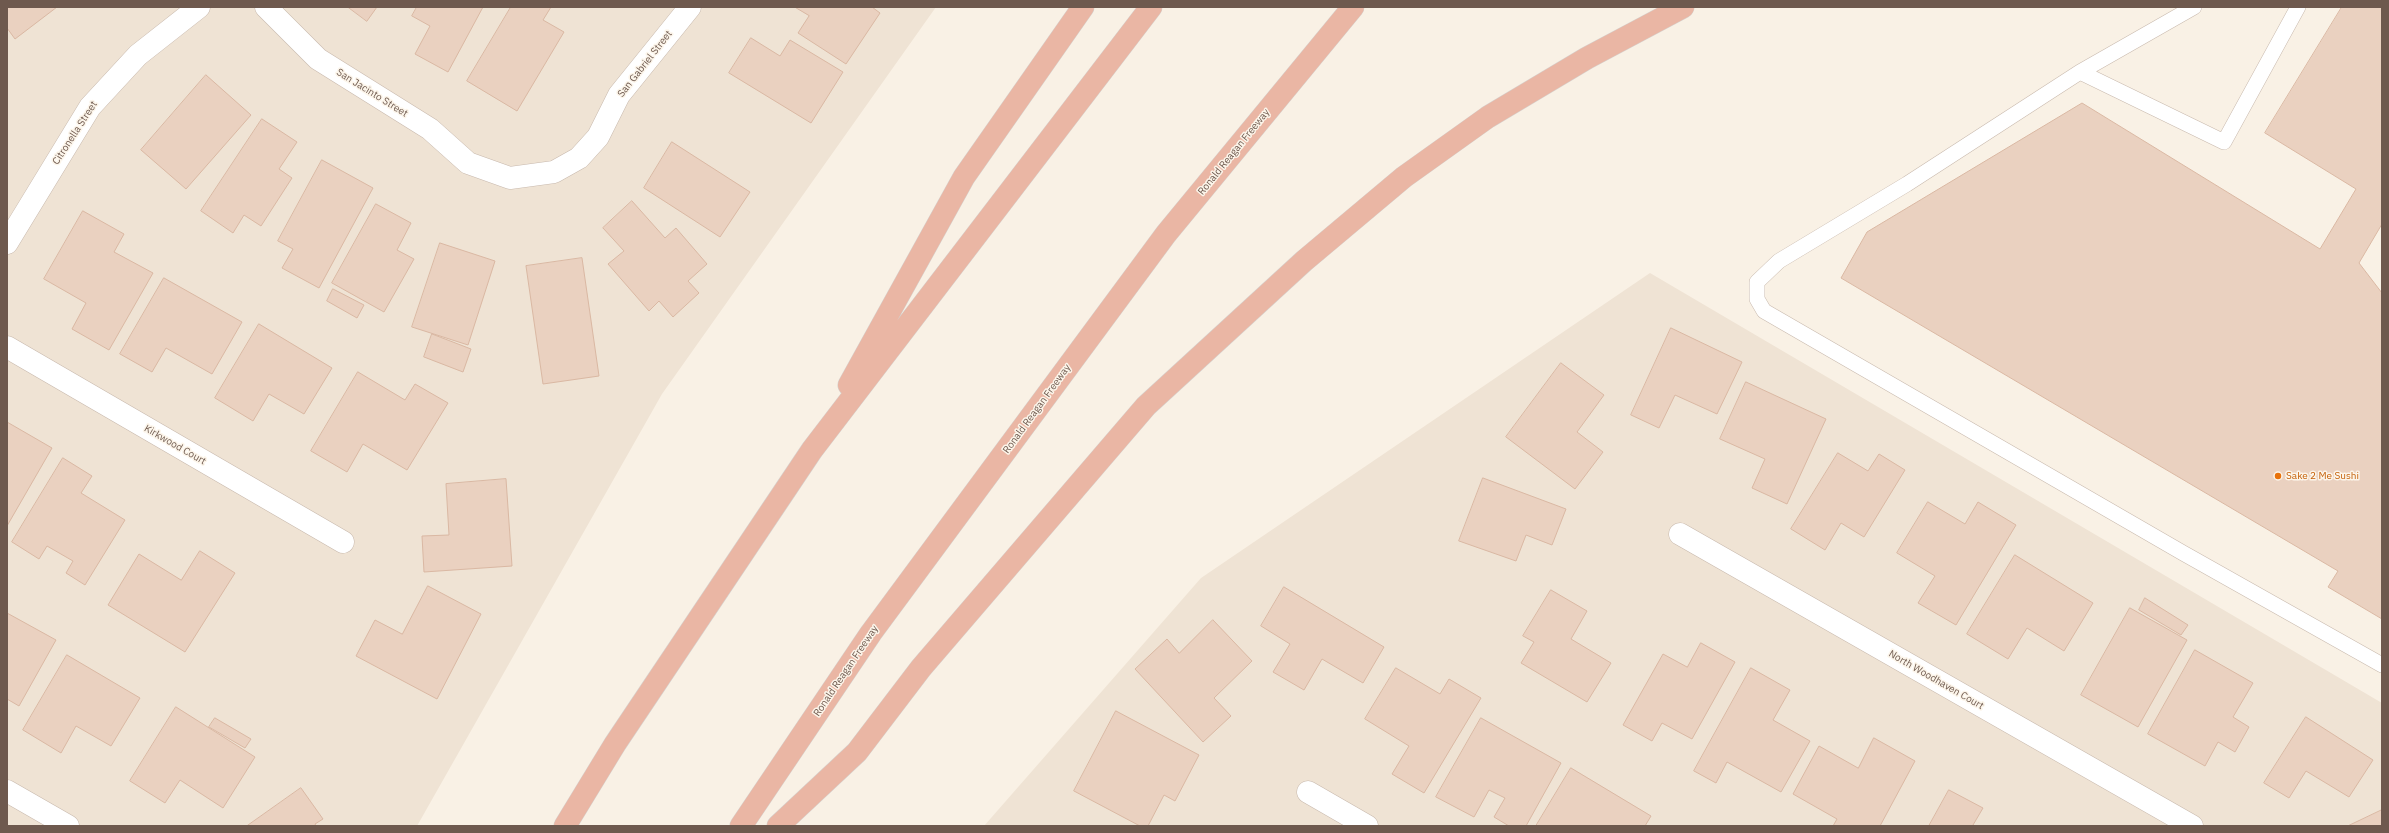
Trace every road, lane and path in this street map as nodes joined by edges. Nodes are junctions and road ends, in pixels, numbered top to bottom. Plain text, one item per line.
1 (199, 7) edge
2 (266, 7) edge
3 (690, 7) edge
4 (1082, 7) edge
5 (1151, 7) edge
6 (1353, 7) edge
7 (1683, 7) edge
8 (2194, 7) edge
9 (2298, 7) edge
10 (2080, 72) junction
11 (484, 169) joint
12 (7, 243) edge
13 (7, 347) edge
14 (812, 450) junction
15 (1680, 534) dead end
16 (343, 542) dead end
17 (2382, 665) edge
18 (7, 791) edge
19 (1308, 792) dead end
20 (68, 826) edge
21 (565, 826) edge
22 (741, 826) edge
23 (778, 826) edge
24 (1367, 826) edge
25 (2192, 826) edge

1 - 12 street, Citronella Street
2 - 11 street, San Jacinto Street
3 - 11 street, San Gabriel Street
4 - 14 highway
5 - 14 highway
6 - 22 highway, Ronald Reagan Freeway
7 - 23 highway
8 - 10 lane
9 - 10 lane
10 - 17 lane
13 - 16 street, Kirkwood Court
14 - 21 highway
15 - 25 street, North Woodhaven Court
18 - 20 street
19 - 24 street

